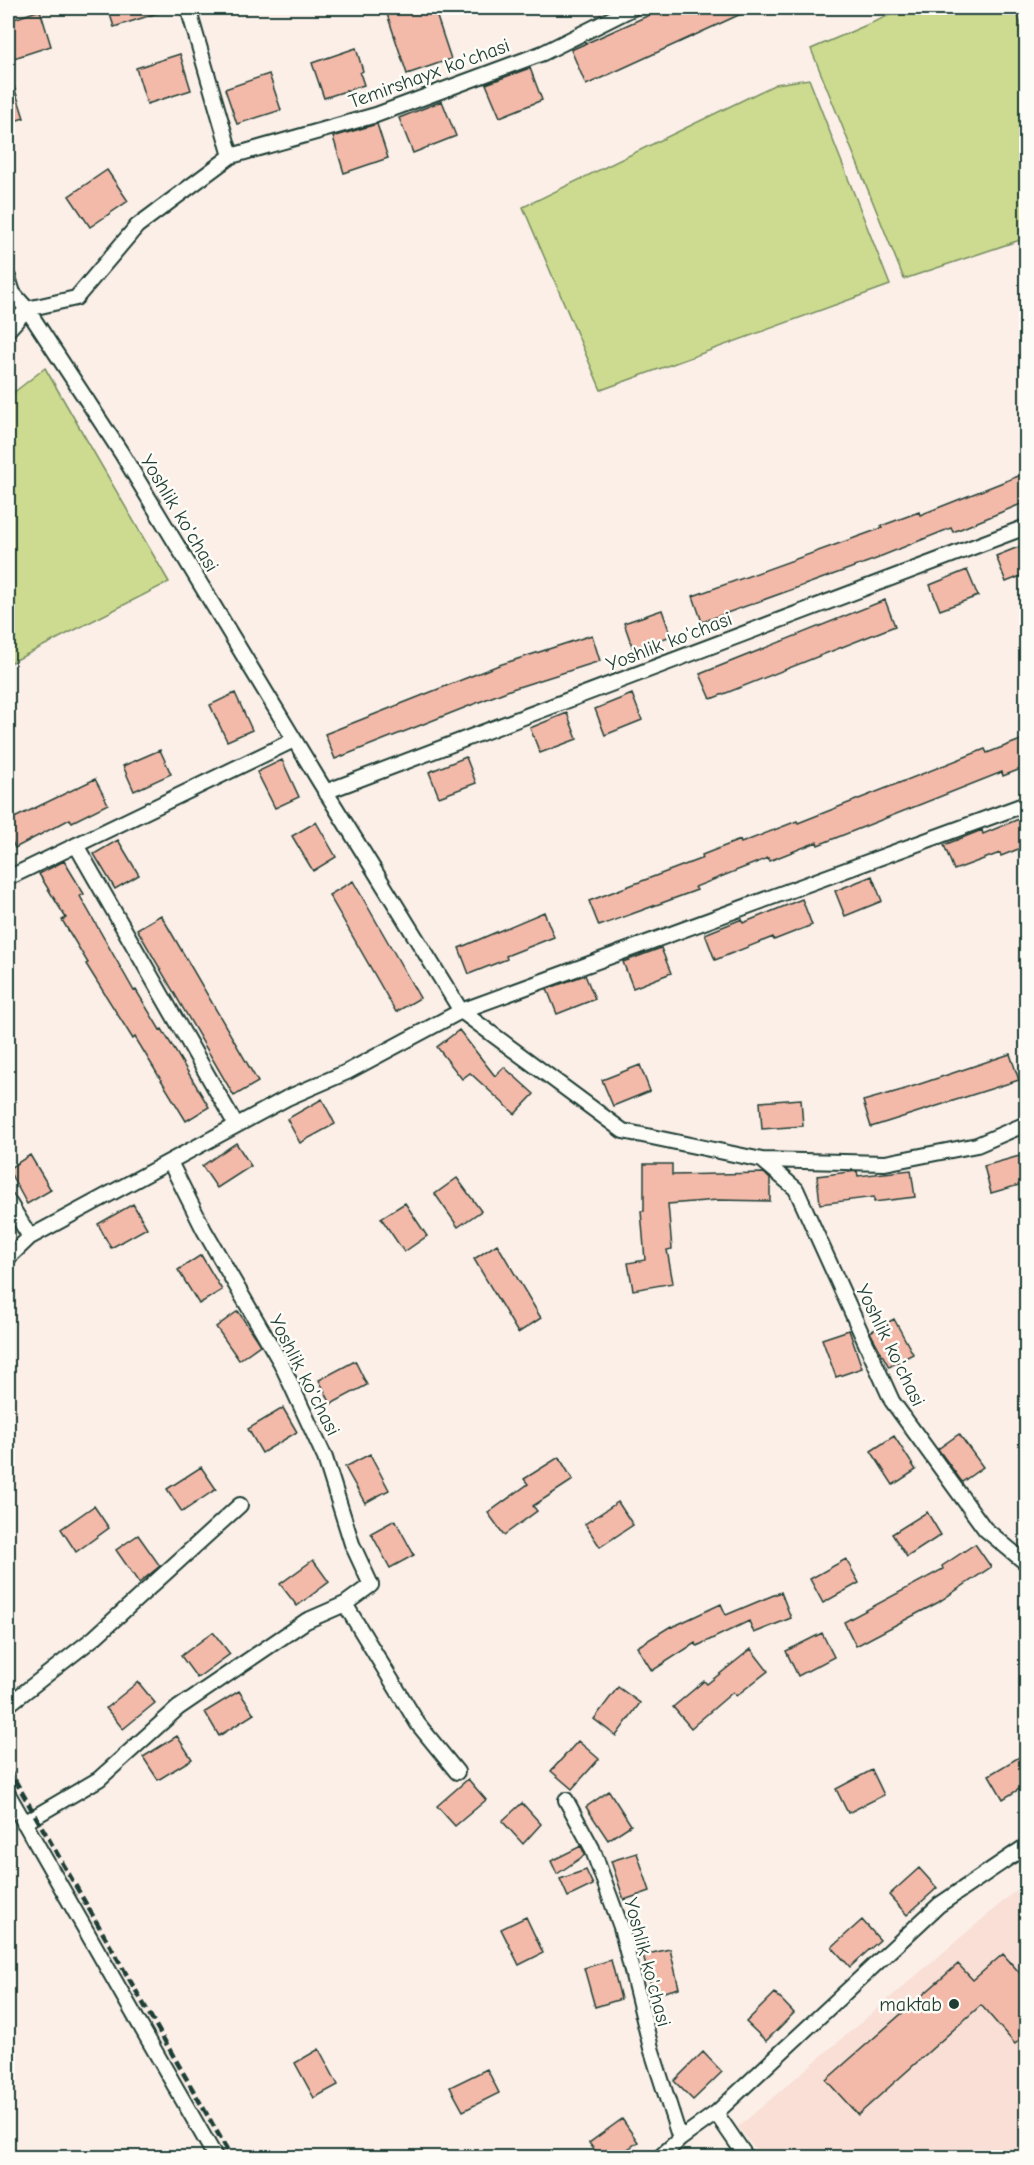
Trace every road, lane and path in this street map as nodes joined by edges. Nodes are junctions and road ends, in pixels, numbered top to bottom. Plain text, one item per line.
1 (188, 8) edge
2 (597, 8) edge
3 (633, 8) edge
4 (603, 21) junction
5 (231, 156) junction
6 (8, 277) edge
7 (27, 309) junction
8 (8, 330) edge
9 (1026, 527) edge
10 (294, 740) junction
11 (326, 792) junction
12 (1026, 804) edge
13 (76, 845) junction
14 (8, 878) edge
15 (462, 1011) junction
16 (1026, 1124) edge
17 (236, 1125) junction
18 (762, 1160) junction
19 (170, 1162) junction
20 (8, 1201) edge
21 (30, 1237) junction
22 (8, 1258) edge
23 (240, 1505) dead end
24 (1026, 1563) edge
25 (345, 1604) junction
26 (8, 1705) edge
27 (457, 1772) dead end
28 (8, 1794) edge
29 (566, 1800) dead end
30 (24, 1823) junction
31 (1026, 1846) edge
32 (716, 2113) junction
33 (680, 2139) junction
34 (216, 2157) edge
35 (659, 2157) edge
36 (747, 2157) edge

1 - 5 street
2 - 4 street
3 - 4 street, Temirshayx ko'chasi
4 - 5 street, Temirshayx ko'chasi
5 - 7 street, Temirshayx ko'chasi
6 - 7 street
7 - 8 street
7 - 10 street, Yoshlik ko'chasi
9 - 11 street, Yoshlik ko'chasi
10 - 11 street, Yoshlik ko'chasi
10 - 13 street
11 - 15 street, Yoshlik ko'chasi
12 - 15 street
13 - 14 street
13 - 17 street
15 - 17 street
15 - 18 street, Yoshlik ko'chasi
16 - 18 street, Yoshlik ko'chasi
17 - 19 street
18 - 24 street, Yoshlik ko'chasi
19 - 21 street
19 - 25 street, Yoshlik ko'chasi
20 - 21 street
21 - 22 street
23 - 26 street
25 - 27 street
25 - 30 street, Yoshlik ko'chasi
28 - 30 street
29 - 33 street, Yoshlik ko'chasi
30 - 34 street
31 - 32 street
32 - 33 street
32 - 36 street
33 - 35 street

